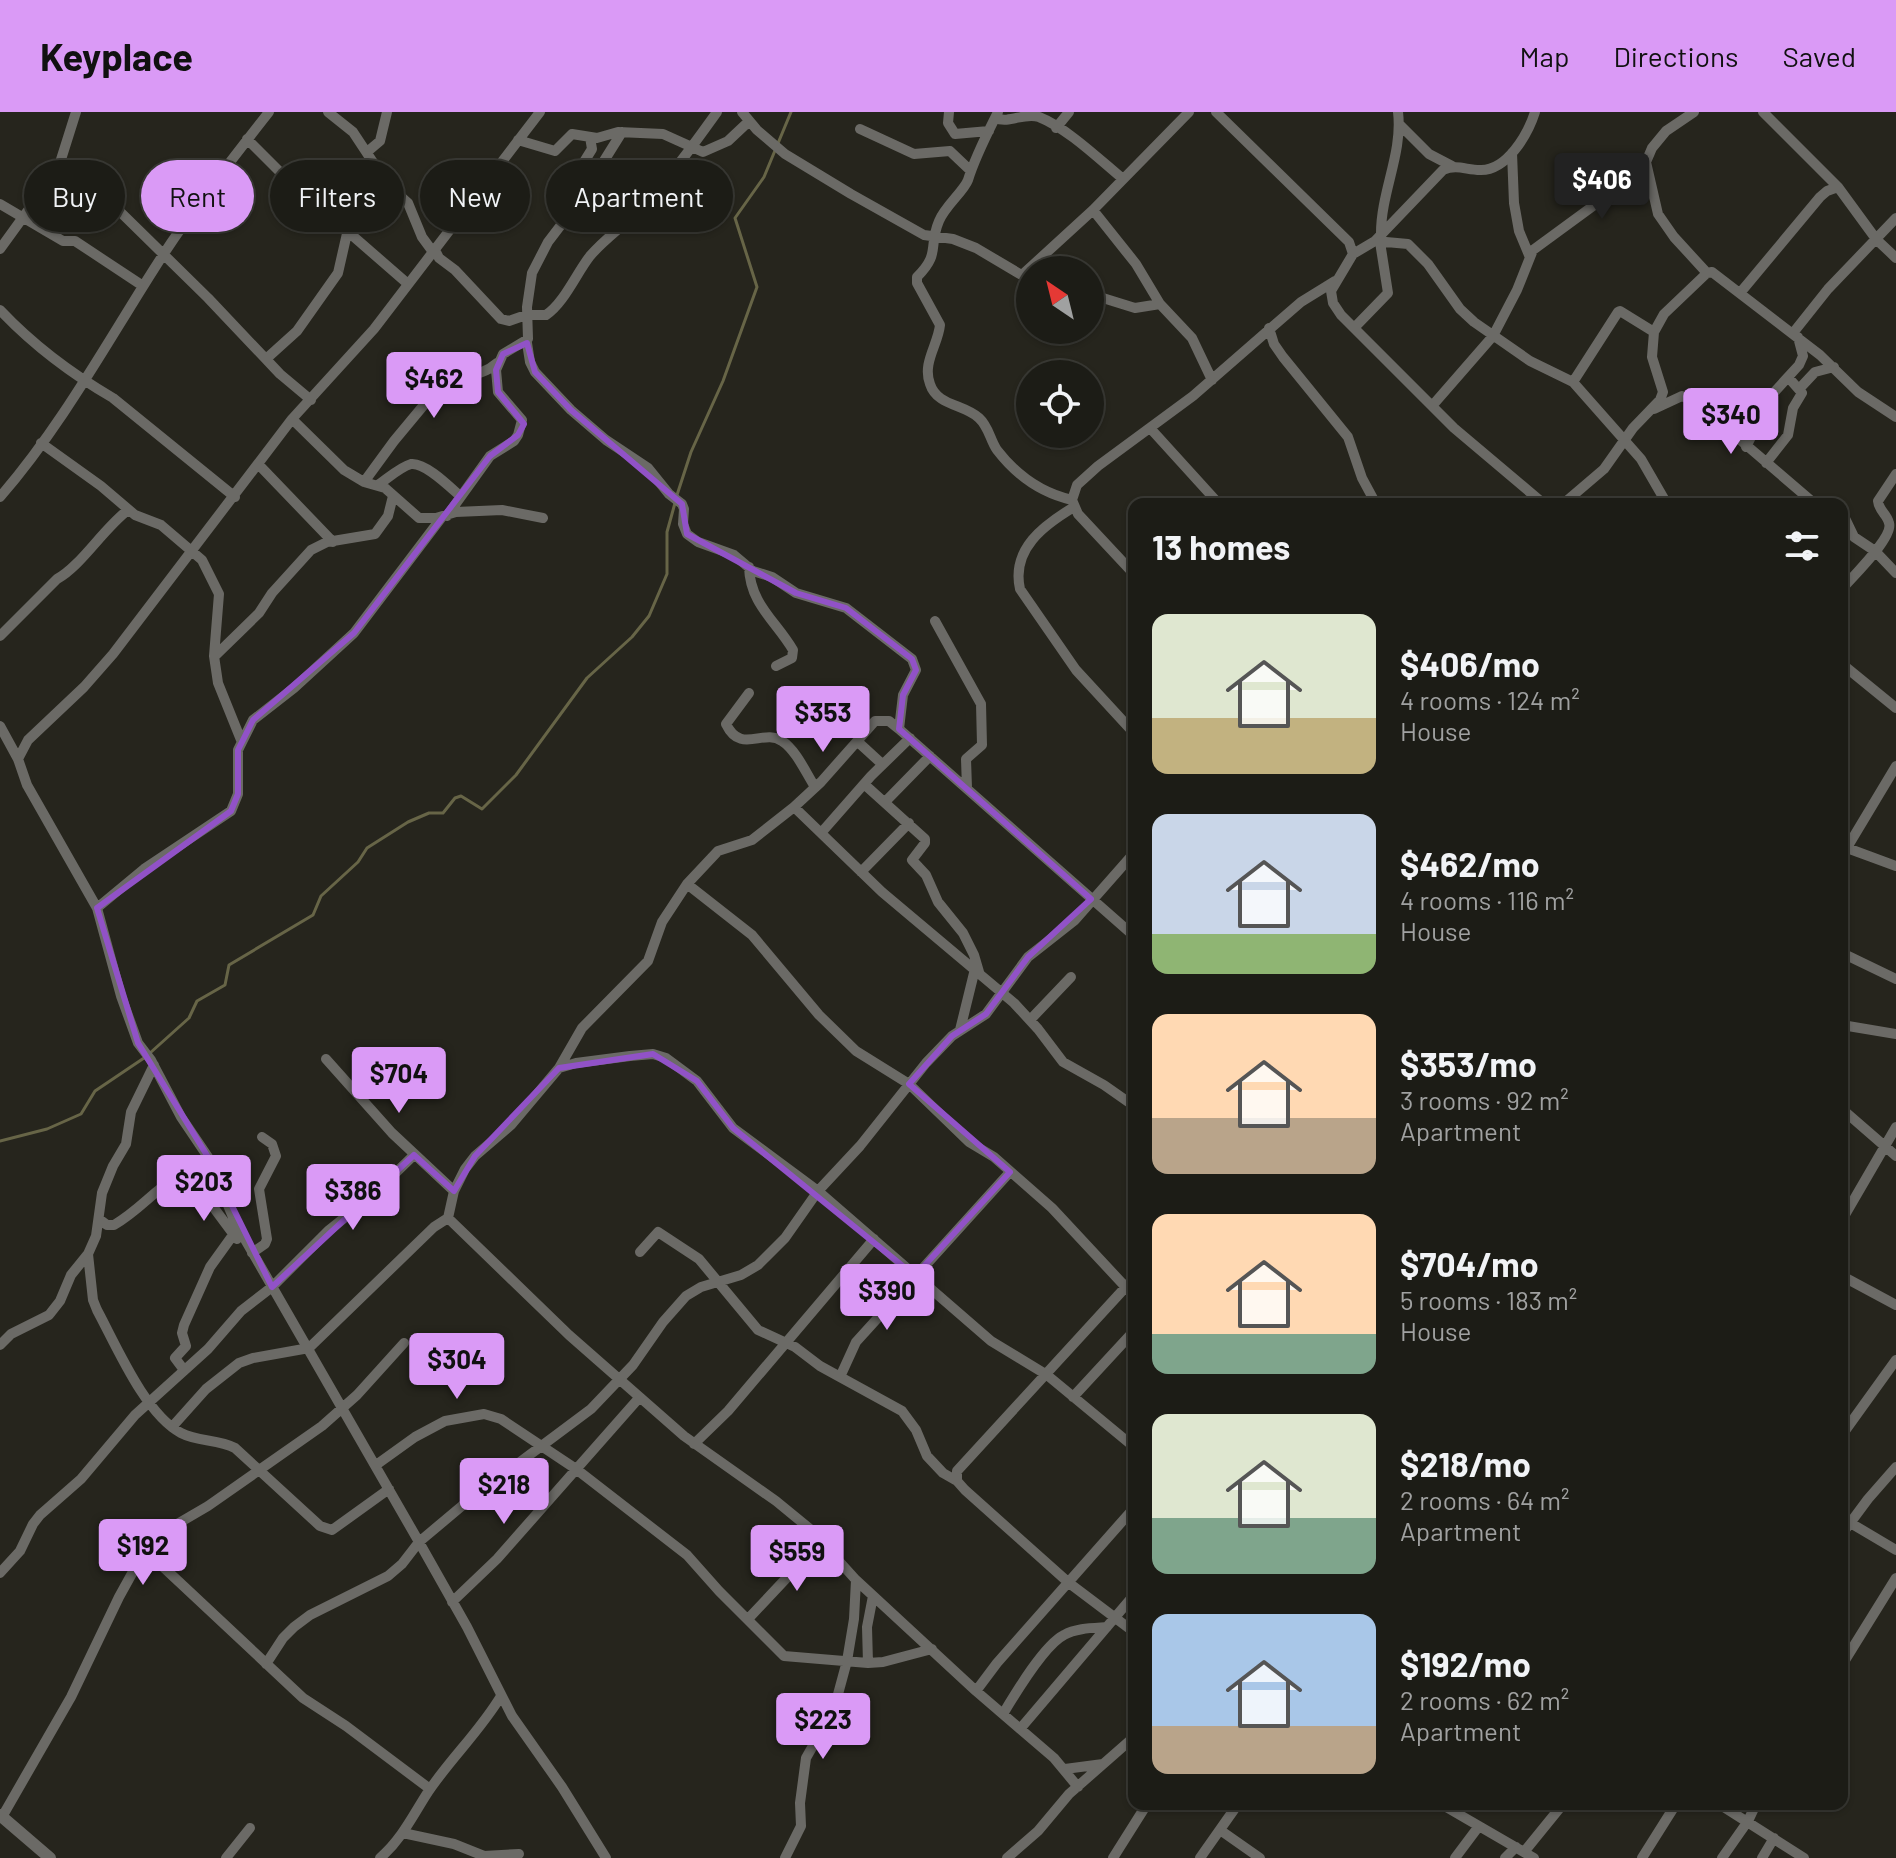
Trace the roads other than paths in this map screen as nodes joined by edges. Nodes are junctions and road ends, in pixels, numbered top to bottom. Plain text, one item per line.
1 (76, 112) edge
2 (269, 112) edge
3 (328, 112) edge
4 (387, 112) edge
5 (540, 112) edge
6 (717, 112) edge
7 (742, 112) edge
8 (949, 112) edge
9 (1069, 112) edge
10 (1189, 112) edge
11 (1216, 112) edge
12 (1535, 112) edge
13 (1694, 112) edge
14 (1763, 112) edge
15 (994, 114) edge
16 (1399, 116) edge
17 (751, 123) junction
18 (1056, 128) junction
19 (860, 129) dead end
20 (989, 131) junction
21 (622, 132) junction
22 (590, 137) junction
23 (247, 139) junction
24 (518, 140) junction
25 (692, 148) junction
26 (367, 152) junction
27 (1512, 153) junction
28 (62, 160) edge
29 (604, 160) edge
30 (682, 160) edge
31 (270, 162) edge
32 (1646, 162) junction
33 (1452, 166) junction
34 (970, 170) junction
35 (1123, 179) junction
36 (1838, 187) junction
37 (0, 204) edge
38 (1093, 210) junction
39 (125, 215) edge
40 (23, 218) junction
41 (1896, 218) edge
42 (347, 232) edge
43 (351, 232) edge
44 (616, 232) edge
45 (934, 237) junction
46 (1379, 239) junction
47 (1876, 239) junction
48 (0, 249) edge
49 (434, 251) junction
50 (1353, 254) junction
51 (164, 255) junction
52 (1529, 255) junction
53 (1047, 256) edge
54 (1896, 258) edge
55 (1016, 271) edge
56 (1707, 273) junction
57 (1335, 281) junction
58 (408, 284) junction
59 (143, 286) junction
60 (1740, 293) junction
61 (1104, 298) edge
62 (1160, 304) junction
63 (0, 310) edge
64 (528, 315) junction
65 (1269, 328) junction
66 (1354, 328) junction
67 (1654, 332) junction
68 (1795, 335) junction
69 (1493, 336) junction
70 (527, 343) junction
71 (1803, 356) junction
72 (266, 359) junction
73 (497, 363) junction
74 (1834, 367) junction
75 (1788, 377) junction
76 (1212, 380) junction
77 (83, 381) junction
78 (1573, 382) junction
79 (1800, 388) junction
80 (311, 400) junction
81 (1432, 406) junction
82 (1648, 412) junction
83 (1896, 417) edge
84 (292, 419) junction
85 (1150, 428) junction
86 (1625, 441) junction
87 (41, 443) junction
88 (1746, 447) junction
89 (1766, 463) junction
90 (259, 465) junction
91 (1896, 474) edge
92 (364, 482) junction
93 (378, 485) junction
94 (393, 496) junction
95 (460, 496) junction
96 (0, 497) edge
97 (235, 497) junction
98 (1214, 498) edge
99 (1373, 498) edge
100 (1537, 498) edge
101 (1571, 498) edge
102 (1664, 498) edge
103 (1808, 498) edge
104 (1073, 504) junction
105 (128, 510) junction
106 (445, 516) junction
107 (543, 518) dead end
108 (1848, 524) edge
109 (333, 542) junction
110 (191, 550) junction
111 (1875, 551) junction
112 (1886, 565) junction
113 (749, 567) junction
114 (1128, 567) edge
115 (1860, 568) junction
116 (1896, 573) edge
117 (1848, 582) edge
118 (935, 621) dead end
119 (0, 636) edge
120 (214, 656) junction
121 (776, 666) dead end
122 (1848, 671) edge
123 (749, 693) dead end
124 (1896, 708) edge
125 (0, 726) edge
126 (1128, 727) edge
127 (899, 729) junction
128 (910, 738) junction
129 (28, 740) junction
130 (241, 740) junction
131 (8, 741) junction
132 (858, 742) junction
133 (930, 756) junction
134 (18, 759) junction
135 (882, 764) junction
136 (1896, 766) edge
137 (864, 784) junction
138 (815, 787) junction
139 (967, 788) junction
140 (885, 802) junction
141 (794, 807) junction
142 (909, 823) junction
143 (821, 833) junction
144 (1848, 847) edge
145 (1848, 853) edge
146 (1128, 859) edge
147 (1896, 866) edge
148 (861, 872) junction
149 (687, 884) junction
150 (1091, 899) junction
151 (97, 908) junction
152 (1128, 931) edge
153 (1848, 956) edge
154 (977, 971) junction
155 (1071, 977) dead end
156 (1896, 979) edge
157 (1002, 991) junction
158 (1030, 1020) junction
159 (1848, 1026) edge
160 (960, 1030) junction
161 (1896, 1034) edge
162 (326, 1059) dead end
163 (153, 1062) junction
164 (559, 1068) junction
165 (909, 1084) junction
166 (1128, 1102) edge
167 (1848, 1114) edge
168 (1896, 1127) edge
169 (262, 1137) dead end
170 (1884, 1146) junction
171 (414, 1155) junction
172 (1896, 1156) edge
173 (214, 1168) junction
174 (1010, 1172) junction
175 (182, 1174) junction
176 (454, 1191) junction
177 (818, 1191) junction
178 (1848, 1209) edge
179 (448, 1218) junction
180 (99, 1219) junction
181 (233, 1235) junction
182 (874, 1239) junction
183 (250, 1250) junction
184 (640, 1252) dead end
185 (88, 1254) junction
186 (915, 1276) junction
187 (1848, 1279) edge
188 (721, 1282) junction
189 (1128, 1284) edge
190 (272, 1287) junction
191 (1124, 1288) junction
192 (1128, 1291) edge
193 (1896, 1305) edge
194 (1128, 1337) edge
195 (785, 1342) junction
196 (404, 1343) dead end
197 (0, 1345) edge
198 (309, 1348) junction
199 (1896, 1360) edge
200 (184, 1370) junction
201 (1047, 1375) junction
202 (840, 1377) junction
203 (620, 1381) junction
204 (1073, 1397) junction
205 (639, 1398) junction
206 (150, 1401) junction
207 (343, 1408) junction
208 (172, 1427) junction
209 (1848, 1427) edge
210 (1128, 1442) edge
211 (694, 1444) junction
212 (542, 1447) junction
213 (376, 1465) junction
214 (1896, 1467) edge
215 (576, 1469) junction
216 (260, 1471) junction
217 (957, 1481) junction
218 (389, 1489) junction
219 (1128, 1515) edge
220 (1848, 1519) edge
221 (1848, 1522) edge
222 (419, 1542) junction
223 (823, 1544) junction
224 (145, 1550) junction
225 (1896, 1550) edge
226 (0, 1573) edge
227 (1896, 1578) edge
228 (856, 1580) junction
229 (1069, 1583) junction
230 (873, 1596) junction
231 (452, 1602) junction
232 (748, 1619) junction
233 (1124, 1621) edge
234 (1107, 1627) junction
235 (932, 1649) junction
236 (1848, 1655) edge
237 (847, 1661) junction
238 (868, 1663) junction
239 (266, 1664) junction
240 (976, 1691) junction
241 (501, 1696) junction
242 (1003, 1714) junction
243 (1020, 1729) junction
244 (1128, 1742) edge
245 (1103, 1764) junction
246 (1065, 1769) junction
247 (1078, 1787) junction
248 (430, 1789) junction
249 (1143, 1810) edge
250 (1234, 1810) edge
251 (1451, 1810) edge
252 (1558, 1810) edge
253 (1672, 1810) edge
254 (1729, 1810) edge
255 (1752, 1810) edge
256 (1, 1816) edge
257 (1748, 1821) junction
258 (1479, 1826) junction
259 (250, 1828) dead end
260 (1220, 1830) junction
261 (403, 1833) junction
262 (1774, 1838) junction
263 (1525, 1852) edge
264 (519, 1854) dead end
265 (50, 1858) edge
266 (226, 1858) edge
267 (380, 1858) edge
268 (605, 1858) edge
269 (620, 1858) edge
270 (785, 1858) edge
271 (1007, 1858) edge
272 (1113, 1858) edge
273 (1200, 1858) edge
274 (1260, 1858) edge
275 (1455, 1858) edge
276 (1505, 1858) edge
277 (1642, 1858) edge
278 (1722, 1858) edge
279 (1762, 1858) edge
280 (1804, 1858) edge

1 - 28 street
2 - 23 street
3 - 26 street
4 - 26 street
5 - 24 street
6 - 25 street
7 - 17 street
8 - 20 street
9 - 18 street
10 - 35 street
11 - 50 street
12 - 27 street
13 - 32 street
14 - 36 street
15 - 18 street
15 - 20 street
16 - 33 street
16 - 46 street
17 - 25 street
17 - 45 street
18 - 35 street
19 - 34 street
20 - 34 street
21 - 22 street
21 - 25 street
21 - 29 street
22 - 24 street
22 - 64 street
23 - 31 street
23 - 51 street
24 - 49 street
25 - 30 street
26 - 49 street
27 - 33 street
27 - 52 street
32 - 52 street
32 - 56 street
33 - 46 street
34 - 45 street
35 - 38 street
36 - 47 street
36 - 60 street
37 - 40 street
38 - 53 street
38 - 62 street
39 - 51 street
40 - 48 street
40 - 59 street
41 - 47 street
42 - 72 street
43 - 58 street
44 - 64 street
45 - 55 street
45 - 104 street
46 - 50 street
46 - 66 street
46 - 69 street
47 - 54 street
47 - 68 street
49 - 58 street
49 - 64 street
50 - 57 street
51 - 59 street
51 - 72 street
52 - 69 street
56 - 60 street
56 - 67 street
57 - 65 street
57 - 66 street
58 - 80 street
59 - 77 street
60 - 68 street
61 - 62 street
62 - 76 street
63 - 77 street
64 - 70 street
65 - 76 street
65 - 99 street
66 - 81 street
67 - 78 street
67 - 82 street
68 - 71 street
68 - 74 street
69 - 78 street
69 - 81 street
70 - 73 street
70 - 113 street
71 - 75 street
71 - 79 street
72 - 80 street
73 - 92 street
73 - 95 street
74 - 79 street
74 - 83 street
75 - 79 street
75 - 88 street
76 - 85 street
77 - 87 street
77 - 97 street
78 - 86 street
79 - 89 street
80 - 84 street
81 - 100 street
82 - 86 street
82 - 88 street
84 - 90 street
84 - 92 street
85 - 98 street
85 - 104 street
86 - 101 street
86 - 102 street
87 - 96 street
87 - 105 street
88 - 89 street
89 - 103 street
90 - 97 street
90 - 109 street
91 - 111 street
92 - 93 street
93 - 94 street
93 - 95 street
94 - 106 street
94 - 109 street
95 - 106 street
97 - 110 street
104 - 114 street
104 - 126 street
105 - 110 street
105 - 119 street
106 - 107 street
106 - 130 street
108 - 111 street
109 - 120 street
110 - 120 street
110 - 129 street
111 - 112 street
111 - 115 street
112 - 115 street
112 - 116 street
113 - 121 street
113 - 127 street
115 - 117 street
118 - 139 street
120 - 130 street
122 - 124 street
123 - 138 street
125 - 131 street
127 - 128 street
127 - 132 street
128 - 133 street
128 - 135 street
129 - 131 street
129 - 134 street
130 - 151 street
131 - 134 street
132 - 135 street
132 - 138 street
133 - 139 street
133 - 140 street
134 - 151 street
135 - 137 street
136 - 144 street
137 - 140 street
137 - 143 street
138 - 141 street
139 - 150 street
140 - 142 street
141 - 143 street
141 - 149 street
142 - 148 street
142 - 154 street
143 - 148 street
145 - 147 street
146 - 150 street
148 - 154 street
149 - 164 street
149 - 165 street
150 - 152 street
150 - 157 street
151 - 163 street
153 - 156 street
154 - 157 street
154 - 160 street
155 - 158 street
157 - 158 street
157 - 160 street
158 - 166 street
159 - 161 street
160 - 165 street
162 - 171 street
163 - 173 street
163 - 180 street
164 - 176 street
164 - 177 street
165 - 174 street
165 - 177 street
167 - 170 street
168 - 170 street
169 - 183 street
170 - 172 street
170 - 178 street
171 - 176 street
171 - 190 street
173 - 175 street
173 - 183 street
174 - 186 street
174 - 191 street
175 - 180 street
175 - 181 street
176 - 179 street
177 - 182 street
177 - 188 street
179 - 198 street
179 - 203 street
180 - 185 street
181 - 183 street
181 - 200 street
182 - 186 street
182 - 195 street
183 - 190 street
184 - 188 street
185 - 197 street
185 - 206 street
186 - 201 street
186 - 202 street
187 - 193 street
188 - 195 street
188 - 203 street
189 - 191 street
190 - 198 street
190 - 200 street
191 - 192 street
191 - 201 street
194 - 204 street
195 - 202 street
195 - 211 street
196 - 207 street
198 - 207 street
198 - 208 street
199 - 209 street
200 - 206 street
201 - 204 street
201 - 217 street
202 - 217 street
203 - 205 street
203 - 212 street
204 - 210 street
205 - 211 street
205 - 215 street
206 - 208 street
206 - 226 street
207 - 213 street
207 - 216 street
208 - 216 street
211 - 223 street
212 - 213 street
212 - 215 street
212 - 222 street
213 - 218 street
214 - 220 street
215 - 231 street
215 - 232 street
216 - 218 street
216 - 224 street
217 - 229 street
218 - 222 street
219 - 229 street
221 - 225 street
222 - 231 street
222 - 239 street
223 - 228 street
223 - 232 street
224 - 239 street
224 - 256 street
227 - 236 street
228 - 230 street
228 - 237 street
229 - 233 street
229 - 240 street
230 - 235 street
230 - 238 street
231 - 241 street
232 - 237 street
233 - 234 street
234 - 242 street
234 - 243 street
235 - 238 street
235 - 240 street
237 - 238 street
237 - 270 street
239 - 248 street
240 - 242 street
241 - 248 street
241 - 268 street
242 - 243 street
243 - 246 street
244 - 245 street
245 - 246 street
245 - 247 street
246 - 247 street
247 - 271 street
248 - 261 street
249 - 272 street
250 - 260 street
251 - 258 street
252 - 263 street
253 - 277 street
254 - 257 street
255 - 257 street
256 - 265 street
257 - 262 street
257 - 278 street
258 - 263 street
258 - 275 street
259 - 266 street
260 - 273 street
260 - 274 street
261 - 264 street
261 - 267 street
262 - 279 street
262 - 280 street
263 - 276 street
268 - 269 street

